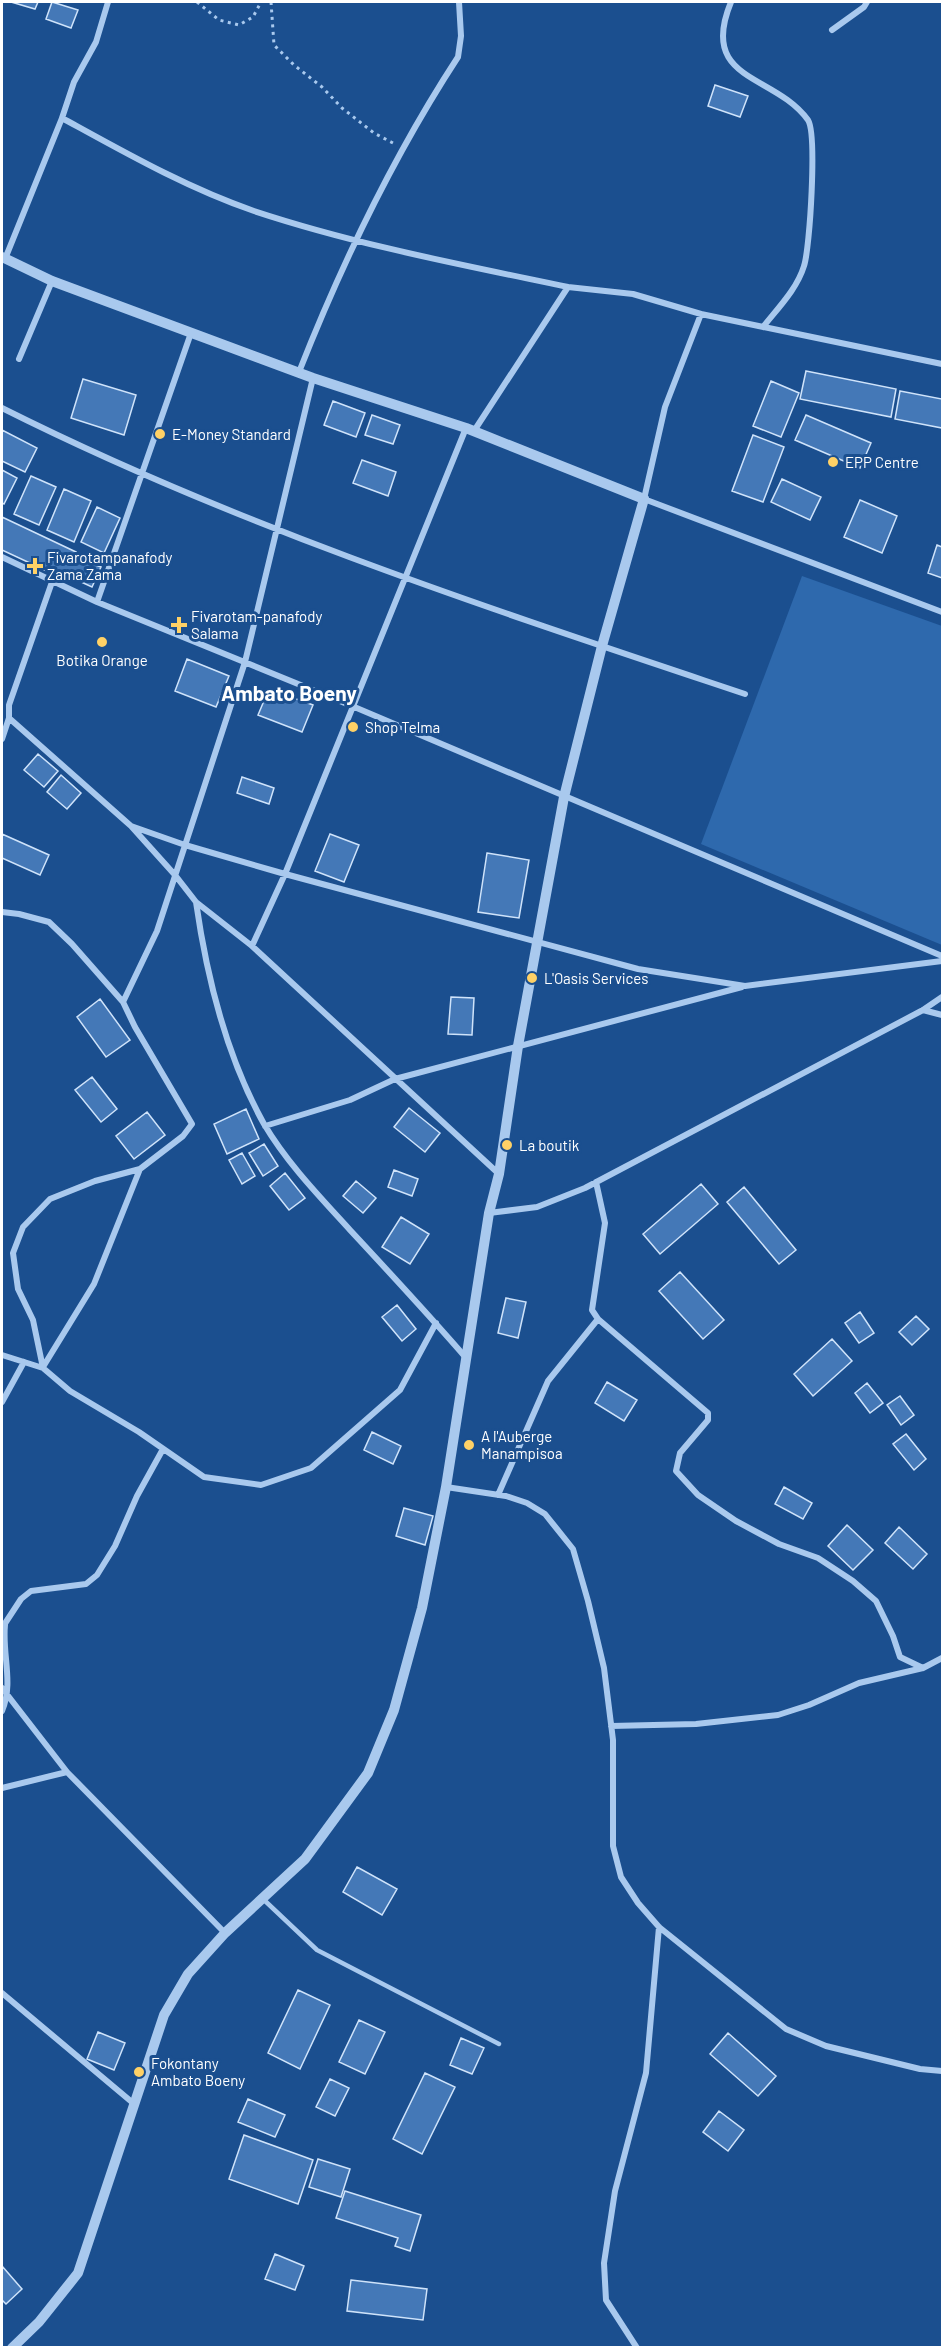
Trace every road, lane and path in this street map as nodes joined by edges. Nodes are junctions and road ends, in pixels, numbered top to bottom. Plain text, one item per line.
1 (108, 2) edge
2 (197, 2) edge
3 (261, 2) edge
4 (271, 2) edge
5 (459, 2) edge
6 (731, 2) edge
7 (867, 2) edge
8 (832, 30) dead end
9 (62, 118) junction
10 (403, 148) junction
11 (357, 242) junction
12 (3, 258) edge
13 (52, 281) junction
14 (568, 287) junction
15 (701, 314) junction
16 (763, 327) junction
17 (191, 333) junction
18 (19, 359) dead end
19 (942, 364) edge
20 (299, 372) junction
21 (313, 378) junction
22 (2, 408) edge
23 (470, 430) junction
24 (141, 474) junction
25 (644, 499) junction
26 (277, 528) junction
27 (2, 557) edge
28 (406, 578) junction
29 (52, 582) junction
30 (97, 602) junction
31 (942, 612) edge
32 (602, 646) junction
33 (245, 662) junction
34 (745, 694) dead end
35 (352, 706) junction
36 (9, 718) junction
37 (2, 739) edge
38 (564, 796) junction
39 (131, 826) junction
40 (185, 845) junction
41 (285, 874) junction
42 (175, 875) junction
43 (196, 903) junction
44 (2, 912) edge
45 (538, 942) junction
46 (252, 946) junction
47 (942, 956) edge
48 (942, 961) edge
49 (745, 986) junction
50 (942, 996) edge
51 (123, 1002) junction
52 (923, 1010) junction
53 (942, 1015) edge
54 (518, 1046) junction
55 (395, 1079) junction
56 (265, 1126) junction
57 (140, 1169) junction
58 (499, 1173) junction
59 (596, 1182) junction
60 (489, 1213) junction
61 (598, 1319) junction
62 (436, 1323) junction
63 (2, 1355) edge
64 (467, 1359) junction
65 (24, 1362) junction
66 (43, 1368) junction
67 (2, 1402) edge
68 (163, 1449) junction
69 (446, 1487) junction
70 (498, 1495) junction
71 (3, 1626) edge
72 (942, 1658) edge
73 (923, 1668) junction
74 (2, 1688) edge
75 (8, 1696) junction
76 (2, 1711) edge
77 (611, 1726) junction
78 (67, 1772) junction
79 (2, 1788) edge
80 (262, 1898) junction
81 (659, 1927) junction
82 (225, 1933) junction
83 (2, 1993) edge
84 (499, 2044) dead end
85 (942, 2071) edge
86 (133, 2103) junction
87 (12, 2348) edge
88 (637, 2348) edge

1 - 9 street
2 - 3 path
4 - 10 path
5 - 10 street
6 - 16 street
7 - 8 street
9 - 11 street
9 - 12 street
10 - 11 street
11 - 14 street
11 - 20 street
12 - 13 street
13 - 17 street
13 - 18 street
14 - 15 street
14 - 23 street
15 - 16 street
15 - 25 street
16 - 19 street
17 - 20 street
17 - 24 street
20 - 21 street
21 - 23 street
21 - 26 street
22 - 24 street
23 - 25 street
23 - 28 street
24 - 26 street
24 - 30 street
25 - 31 street
25 - 32 street
26 - 28 street
26 - 33 street
27 - 29 street
28 - 32 street
28 - 35 street
29 - 30 street
29 - 36 street
30 - 33 street
32 - 34 street
32 - 38 street
33 - 35 street
33 - 40 street
35 - 38 street
35 - 41 street
36 - 37 street
36 - 39 street
38 - 45 street
38 - 47 street
39 - 40 street
39 - 42 street
40 - 41 street
40 - 42 street
41 - 45 street
41 - 46 street
42 - 43 street
42 - 51 street
43 - 46 street
43 - 56 street
44 - 51 street
45 - 49 street
45 - 54 street
46 - 55 street
48 - 49 street
49 - 54 street
50 - 52 street
51 - 57 street
52 - 53 street
52 - 59 street
54 - 55 street
54 - 58 street
55 - 56 street
55 - 58 street
56 - 62 street
57 - 66 street
57 - 66 street
58 - 60 street
59 - 60 street
59 - 61 street
60 - 64 street
61 - 70 street
61 - 73 street
62 - 64 street
62 - 68 street
63 - 65 street
64 - 69 street
65 - 66 street
65 - 67 street
66 - 68 street
68 - 71 street
69 - 70 street
69 - 80 street
70 - 77 street
71 - 75 street
72 - 73 street
73 - 77 street
74 - 75 street
75 - 76 street
75 - 78 street
77 - 81 street
78 - 79 street
78 - 82 street
80 - 82 street
80 - 84 lane
81 - 85 street
81 - 88 street
82 - 86 street
83 - 86 street
86 - 87 street

